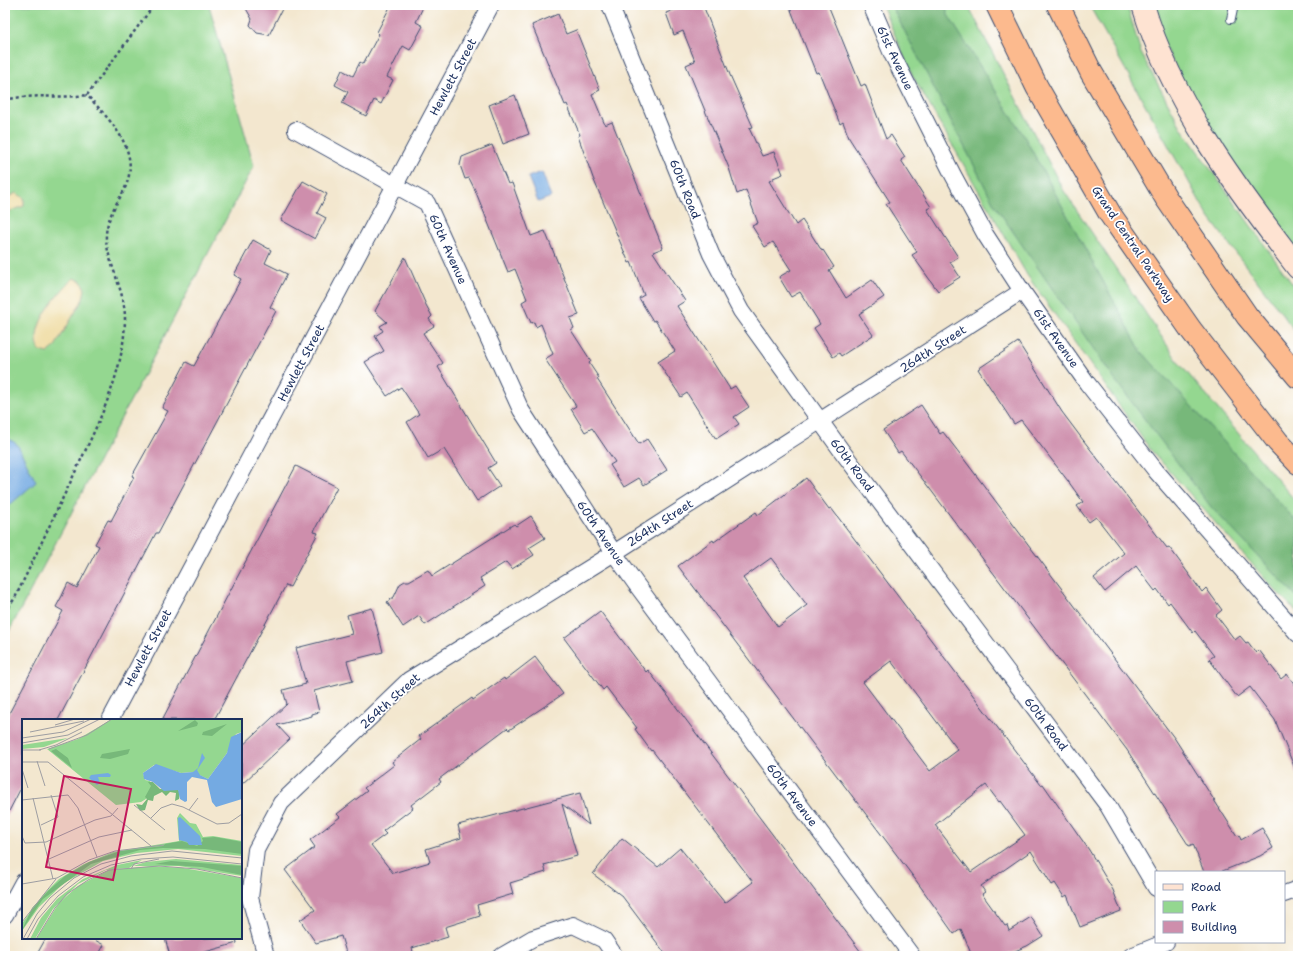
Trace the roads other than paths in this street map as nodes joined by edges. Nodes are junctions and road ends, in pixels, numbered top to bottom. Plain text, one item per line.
1 (491, 5) edge
2 (610, 5) edge
3 (871, 5) edge
4 (998, 5) edge
5 (1058, 5) edge
6 (1143, 5) edge
7 (1234, 5) edge
8 (1231, 19) dead end
9 (296, 130) dead end
10 (396, 186) junction
11 (1298, 268) edge
12 (1022, 291) junction
13 (1298, 377) edge
14 (820, 421) junction
15 (1298, 464) edge
16 (614, 553) junction
17 (1298, 634) edge
18 (111, 719) edge
19 (22, 884) edge
20 (1155, 886) edge
21 (1298, 889) edge
22 (1285, 894) edge
23 (5, 915) edge
24 (1164, 943) edge
25 (266, 956) edge
26 (502, 956) edge
27 (615, 956) edge
28 (912, 956) edge
29 (1131, 956) edge

1 - 10 street, Hewlett Street
2 - 14 street, 60th Road
3 - 12 street, 61st Avenue
4 - 15 highway, Grand Central Parkway
5 - 13 highway
6 - 11 main road
7 - 8 lane
9 - 10 street, 60th Avenue
10 - 16 street, 60th Avenue
10 - 18 street, Hewlett Street
12 - 14 street, 264th Street
12 - 17 street, 61st Avenue
14 - 16 street, 264th Street
14 - 20 street, 60th Road
16 - 25 street, 264th Street
16 - 28 street, 60th Avenue
19 - 23 street
21 - 22 street
24 - 29 street
26 - 27 street

